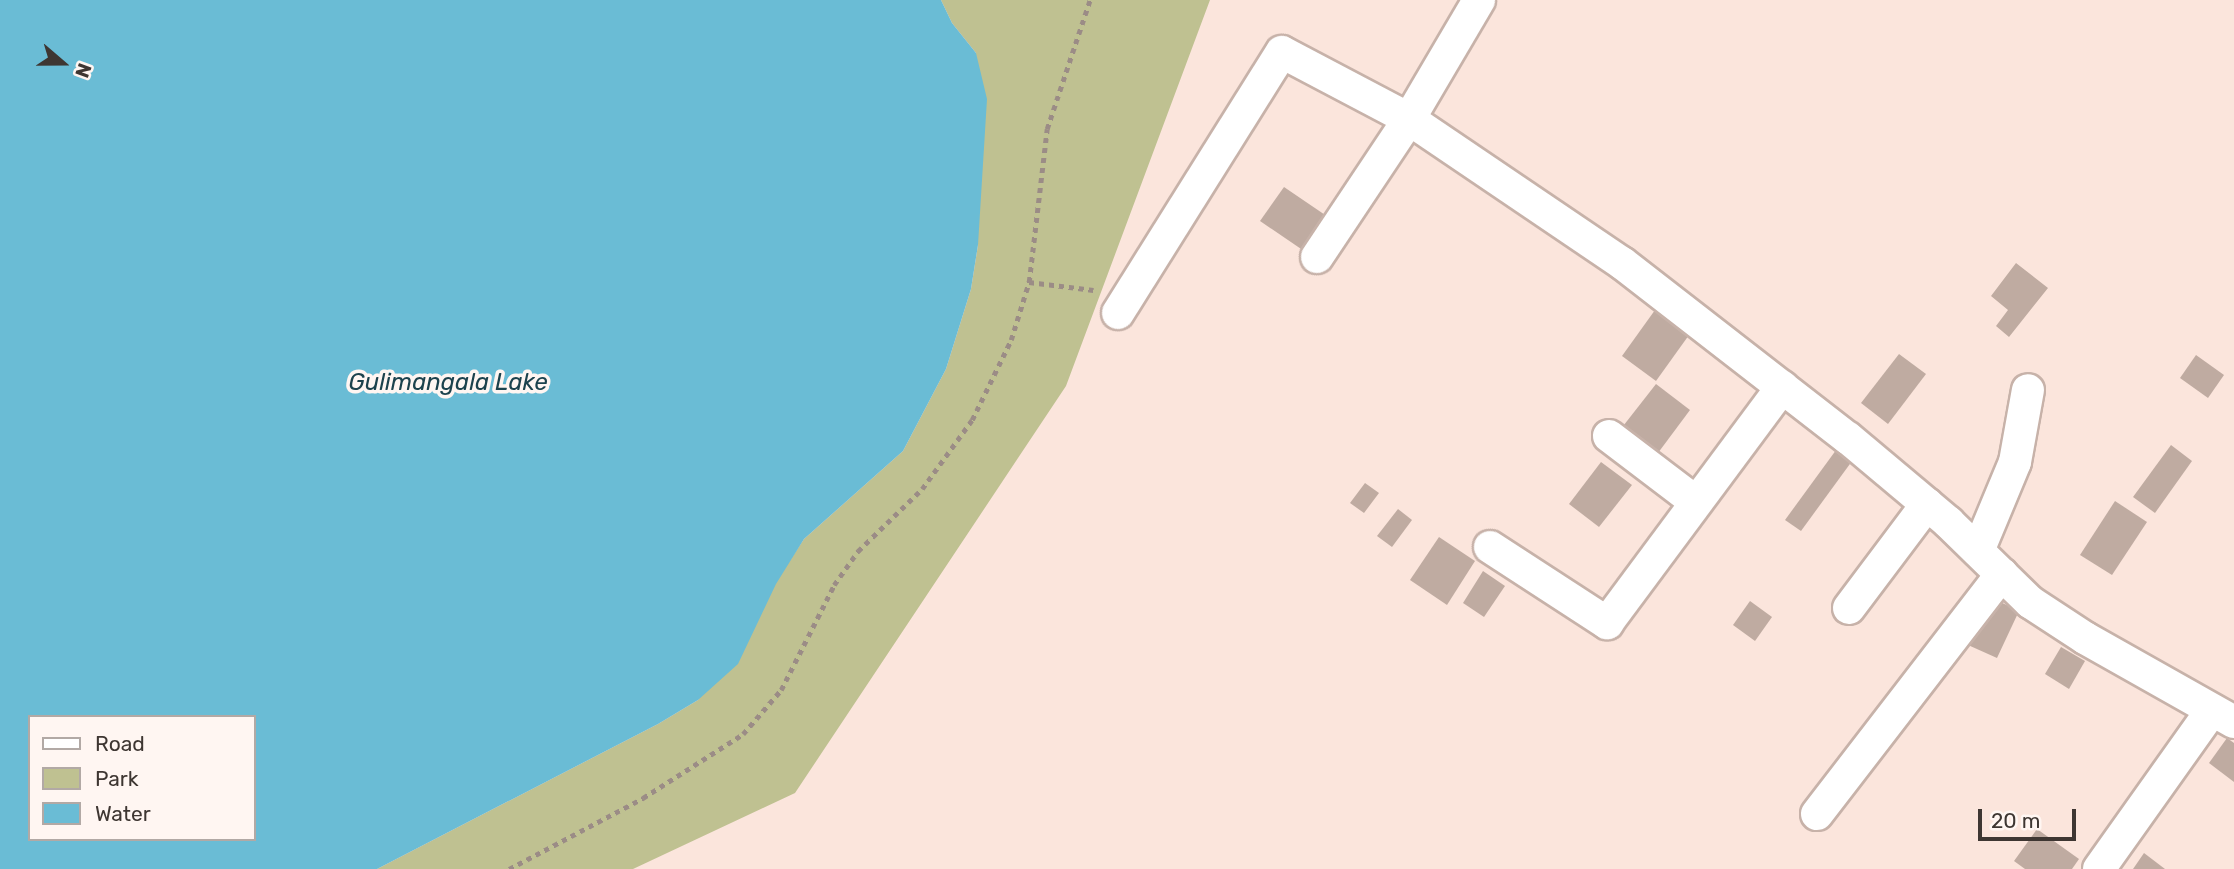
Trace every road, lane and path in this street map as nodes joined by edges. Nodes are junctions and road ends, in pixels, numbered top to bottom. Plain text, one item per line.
1 (1090, 0) edge
2 (1479, 0) edge
3 (1409, 118) junction
4 (1317, 257) dead end
5 (1029, 282) junction
6 (1124, 304) joint
7 (1782, 387) junction
8 (2028, 390) dead end
9 (1609, 436) dead end
10 (1696, 502) junction
11 (1927, 504) junction
12 (1490, 547) dead end
13 (1978, 551) junction
14 (2002, 574) junction
15 (1849, 608) dead end
16 (2223, 716) edge
17 (1816, 814) dead end
18 (509, 869) edge
19 (2099, 869) edge

1 - 5 path
2 - 3 street
3 - 4 street
3 - 6 street
3 - 7 street
5 - 6 path
5 - 18 path
7 - 10 street
7 - 11 street
8 - 13 street
9 - 10 street
10 - 12 street
11 - 13 street
11 - 15 street
13 - 14 street
14 - 16 street
14 - 17 street
16 - 19 street

